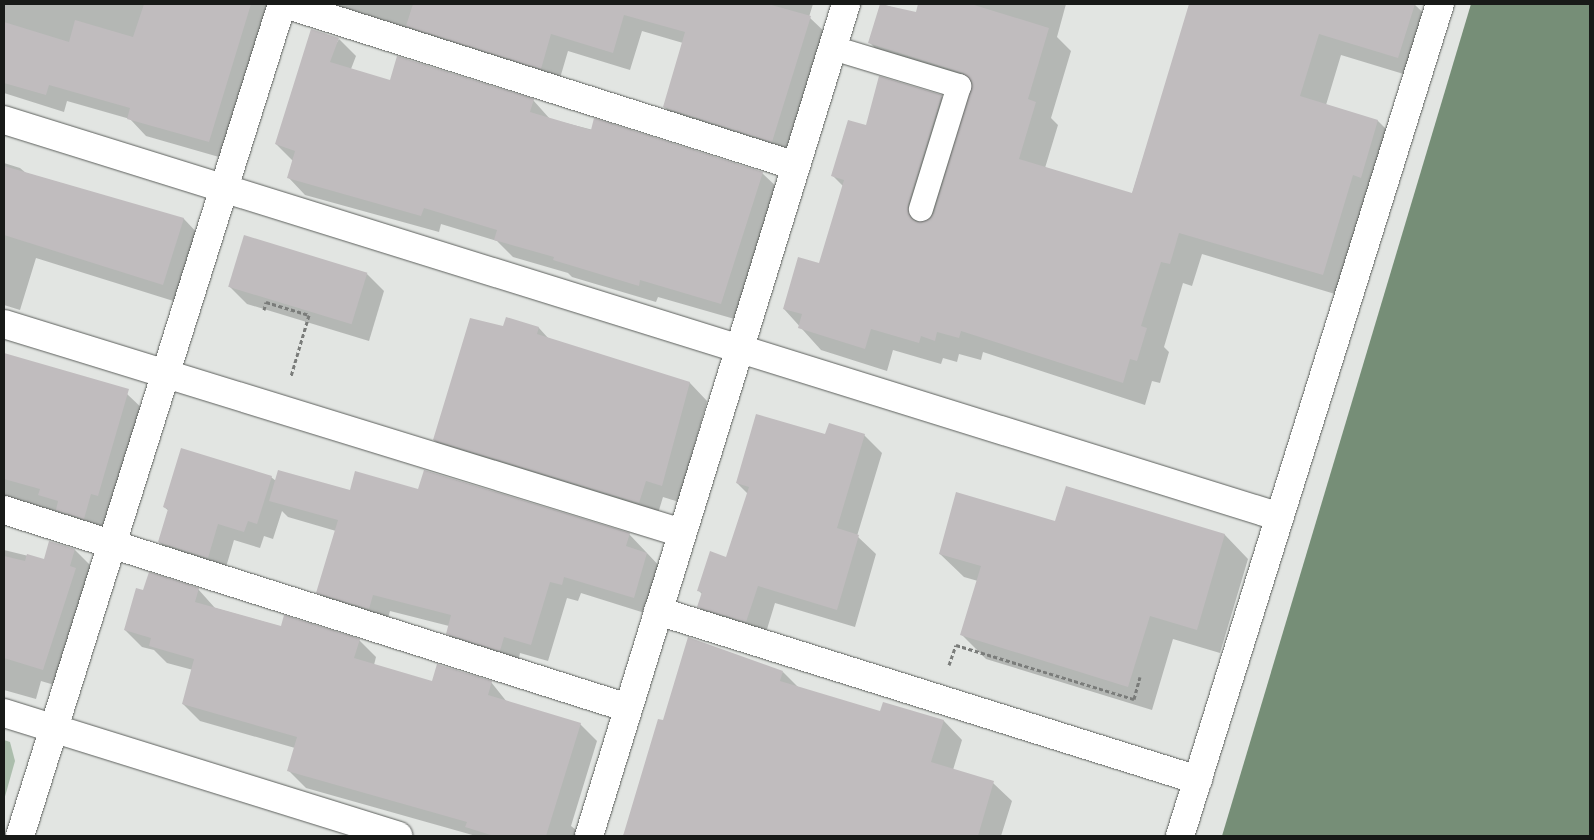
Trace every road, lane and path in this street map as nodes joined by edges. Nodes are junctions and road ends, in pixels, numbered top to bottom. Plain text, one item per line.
1 (283, 4) edge
2 (846, 4) edge
3 (1440, 4) edge
4 (832, 48) junction
5 (4, 120) edge
6 (796, 166) junction
7 (224, 188) junction
8 (921, 209) dead end
9 (264, 310) dead end
10 (4, 324) edge
11 (739, 349) junction
12 (165, 376) junction
13 (280, 411) junction
14 (4, 510) edge
15 (1280, 517) junction
16 (682, 533) junction
17 (112, 544) junction
18 (658, 611) junction
19 (1140, 677) dead end
20 (938, 699) junction
21 (628, 708) junction
22 (4, 713) edge
23 (54, 729) junction
24 (1198, 780) junction
25 (20, 836) edge
26 (398, 836) edge
27 (589, 836) edge
28 (1180, 836) edge

1 - 6 street
1 - 7 street
2 - 4 street
3 - 15 street
4 - 6 street
4 - 8 lane
5 - 7 street
6 - 11 street
7 - 11 street
7 - 12 street
9 - 13 path
10 - 12 street
11 - 15 street
11 - 16 street
12 - 13 street
12 - 17 street
13 - 16 street
14 - 17 street
15 - 24 street
16 - 18 street
17 - 21 street
17 - 23 street
18 - 20 street
18 - 21 street
19 - 20 path
20 - 24 street
21 - 27 street
22 - 23 street
23 - 25 street
23 - 26 street
24 - 28 street

